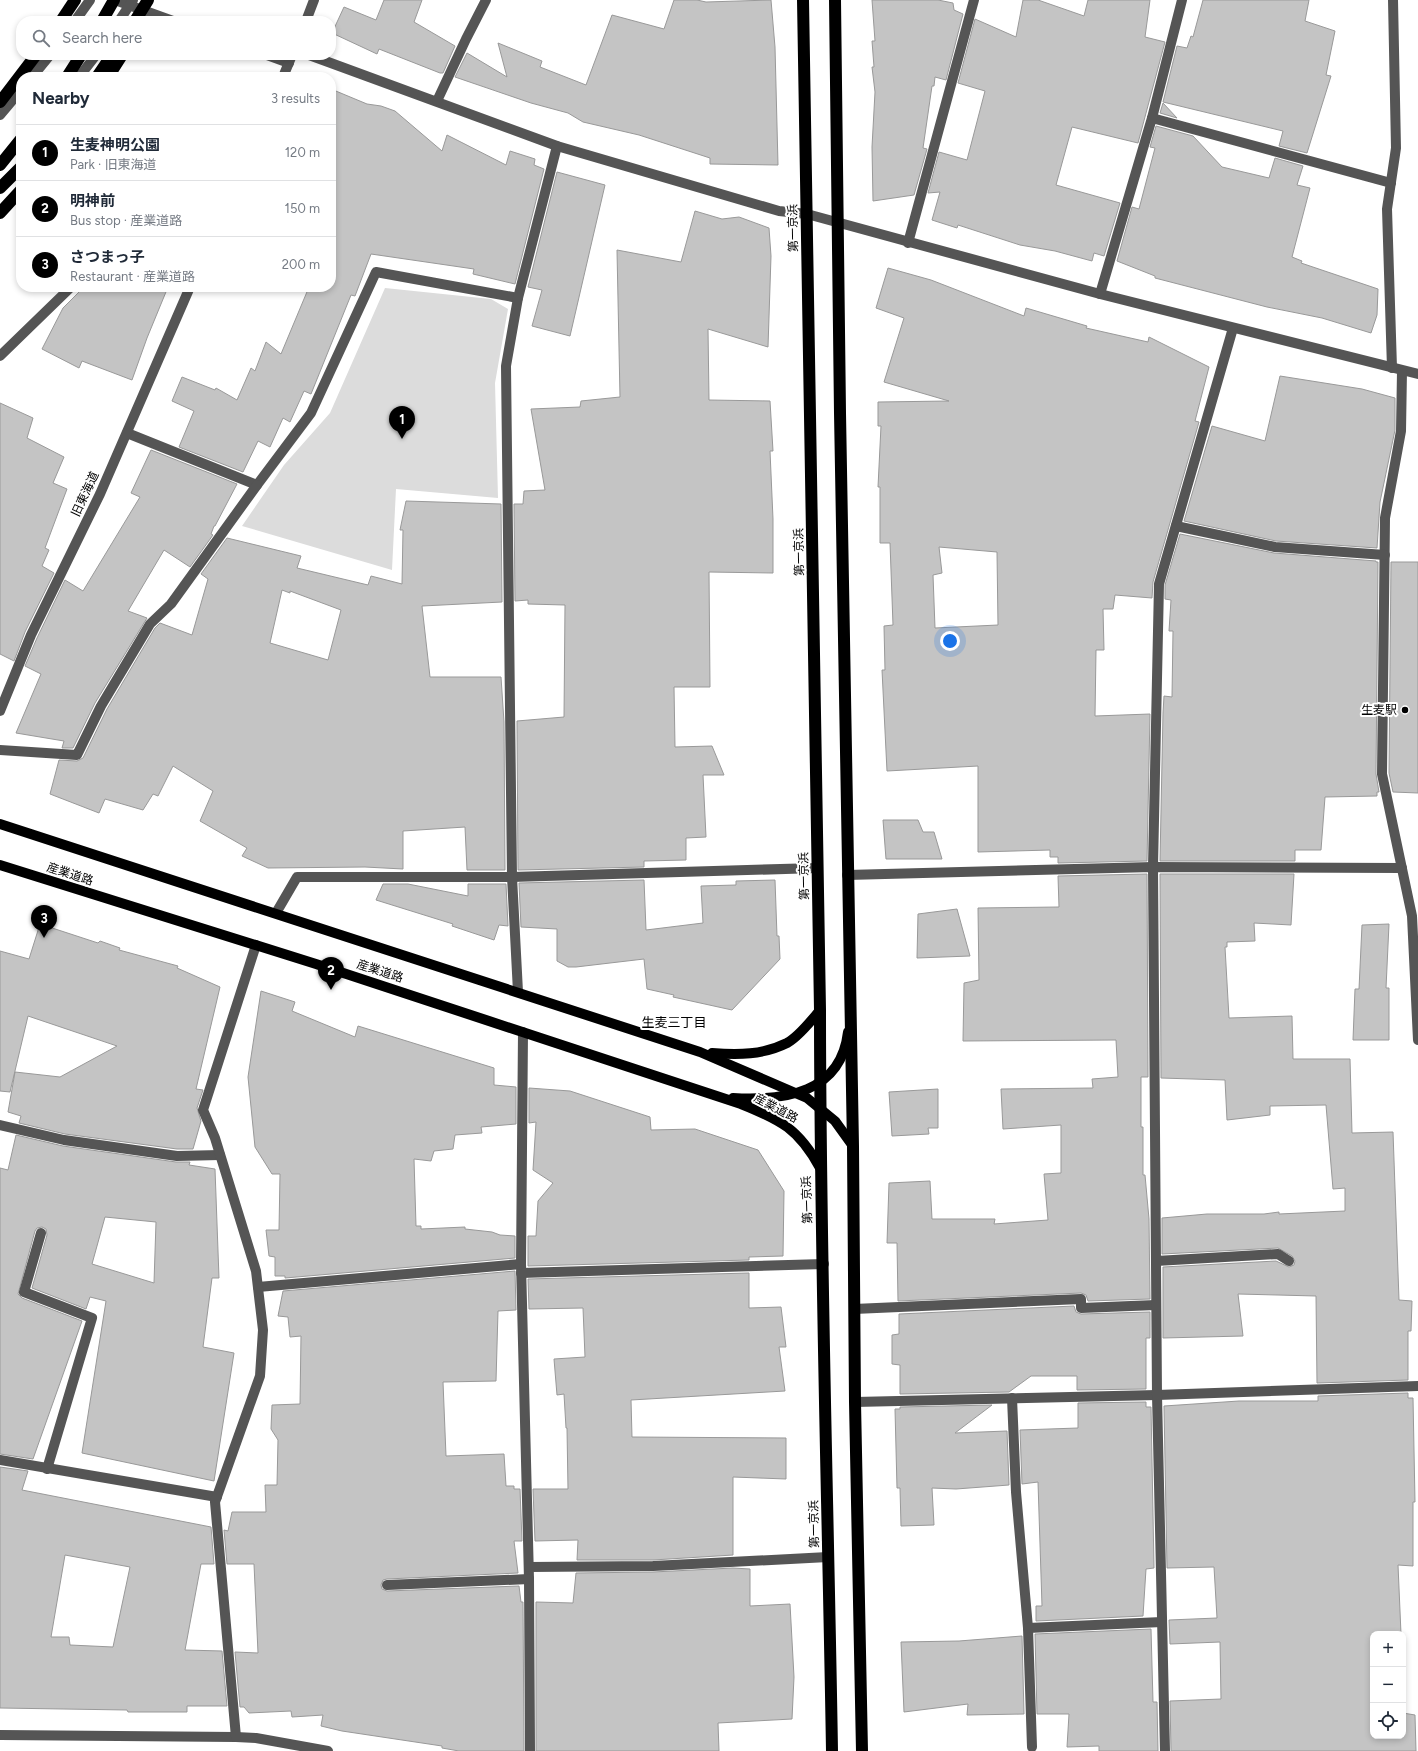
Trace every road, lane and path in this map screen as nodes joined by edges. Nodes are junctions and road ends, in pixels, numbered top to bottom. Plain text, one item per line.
1 (75, 0) edge
2 (90, 0) edge
3 (114, 0) edge
4 (133, 0) edge
5 (148, 0) edge
6 (155, 0) edge
7 (314, 0) edge
8 (486, 0) edge
9 (803, 0) edge
10 (835, 0) edge
11 (974, 0) edge
12 (1182, 0) edge
13 (1393, 0) edge
14 (64, 16) edge
15 (79, 16) edge
16 (105, 16) edge
17 (122, 16) edge
18 (138, 16) edge
19 (146, 16) edge
20 (159, 16) edge
21 (308, 16) edge
22 (32, 60) edge
23 (46, 60) edge
24 (78, 60) edge
25 (92, 60) edge
26 (109, 60) edge
27 (119, 60) edge
28 (291, 60) edge
29 (323, 60) edge
30 (23, 72) edge
31 (36, 72) edge
32 (70, 72) edge
33 (84, 72) edge
34 (100, 72) edge
35 (111, 72) edge
36 (285, 72) edge
37 (16, 81) edge
38 (16, 96) edge
39 (436, 101) junction
40 (0, 102) edge
41 (0, 115) edge
42 (1152, 118) junction
43 (16, 145) edge
44 (557, 146) junction
45 (16, 153) edge
46 (0, 165) edge
47 (0, 170) edge
48 (16, 172) edge
49 (1390, 183) junction
50 (0, 188) edge
51 (16, 195) edge
52 (0, 213) edge
53 (807, 214) junction
54 (837, 222) junction
55 (908, 243) junction
56 (66, 292) edge
57 (188, 292) edge
58 (1100, 294) junction
59 (518, 298) junction
60 (1233, 328) junction
61 (0, 356) edge
62 (1397, 369) junction
63 (1418, 374) edge
64 (126, 434) junction
65 (257, 485) junction
66 (1176, 526) junction
67 (1384, 555) junction
68 (0, 711) edge
69 (0, 750) edge
70 (0, 824) edge
71 (0, 865) edge
72 (1153, 867) junction
73 (817, 868) junction
74 (1402, 868) junction
75 (847, 875) junction
76 (512, 877) junction
77 (276, 913) junction
78 (256, 945) junction
79 (518, 992) junction
80 (820, 1010) junction
81 (850, 1013) junction
82 (523, 1032) junction
83 (1418, 1040) edge
84 (700, 1052) junction
85 (820, 1082) junction
86 (704, 1091) junction
87 (795, 1093) junction
88 (820, 1109) junction
89 (0, 1125) edge
90 (853, 1146) junction
91 (220, 1155) junction
92 (820, 1168) junction
93 (41, 1233) dead end
94 (1156, 1261) junction
95 (1289, 1261) dead end
96 (824, 1264) junction
97 (521, 1268) junction
98 (258, 1287) junction
99 (1156, 1305) junction
100 (854, 1309) junction
101 (1418, 1386) edge
102 (1157, 1395) junction
103 (1012, 1398) junction
104 (855, 1402) junction
105 (0, 1460) edge
106 (47, 1469) junction
107 (217, 1497) junction
108 (828, 1557) junction
109 (529, 1567) junction
110 (529, 1579) junction
111 (387, 1585) dead end
112 (1162, 1622) junction
113 (1028, 1628) junction
114 (0, 1734) edge
115 (236, 1737) junction
116 (1032, 1747) dead end
117 (328, 1751) edge
118 (530, 1751) edge
119 (832, 1751) edge
120 (862, 1751) edge
121 (1165, 1751) edge

1 - 14 highway
2 - 15 street
3 - 16 highway
3 - 20 street
4 - 17 street
5 - 18 highway
6 - 19 highway
7 - 21 street
8 - 39 street
9 - 53 highway, 第一京浜
10 - 54 highway
11 - 55 street
12 - 42 street
13 - 49 street
22 - 30 highway
23 - 31 street
24 - 32 highway
25 - 33 street
26 - 34 highway
27 - 35 highway
28 - 36 street
29 - 39 street
37 - 40 highway
38 - 41 street
39 - 44 street
42 - 49 street
42 - 58 street
43 - 46 highway
44 - 53 street
44 - 59 street
45 - 47 street
48 - 50 highway
49 - 62 street
51 - 52 highway
53 - 54 street
53 - 73 highway, 第一京浜
54 - 55 street
54 - 75 highway
55 - 58 street
56 - 61 street
57 - 64 street, 旧東海道
58 - 60 street
59 - 65 street
59 - 76 street
60 - 62 street
60 - 66 street
62 - 63 street
62 - 67 street
64 - 65 street
64 - 68 street, 旧東海道
65 - 69 street
66 - 67 street
66 - 72 street
67 - 74 street
70 - 77 main road, 産業道路
71 - 78 main road, 産業道路
72 - 74 street
72 - 75 street
72 - 94 street
73 - 76 street
73 - 80 highway, 第一京浜
74 - 83 street
75 - 81 highway
76 - 77 street
76 - 79 street
77 - 79 main road, 産業道路
78 - 82 main road, 産業道路
78 - 91 street
79 - 84 main road, 産業道路
80 - 84 main road, 産業道路
80 - 85 highway, 第一京浜
81 - 85 main road, 産業道路
81 - 90 highway
82 - 86 main road, 産業道路
82 - 97 street
84 - 87 main road, 産業道路
85 - 87 main road, 産業道路
85 - 88 highway, 第一京浜
86 - 87 main road, 産業道路
86 - 92 main road, 産業道路
87 - 88 main road, 産業道路
88 - 90 main road, 産業道路
88 - 92 highway, 第一京浜
89 - 91 street
90 - 100 highway
91 - 98 street
92 - 96 highway, 第一京浜
93 - 106 street
94 - 95 street
94 - 99 street
96 - 97 street
96 - 108 highway, 第一京浜
97 - 98 street
97 - 109 street
98 - 107 street
99 - 100 street
99 - 102 street
100 - 104 highway
101 - 102 street
102 - 103 street
102 - 112 street
103 - 104 street
103 - 113 street
104 - 120 highway
105 - 106 street
106 - 107 street
107 - 115 street
108 - 109 street
108 - 119 highway, 第一京浜
109 - 110 street
110 - 111 street
110 - 118 street
112 - 113 street
112 - 121 street
113 - 116 street
114 - 115 street
115 - 117 street

